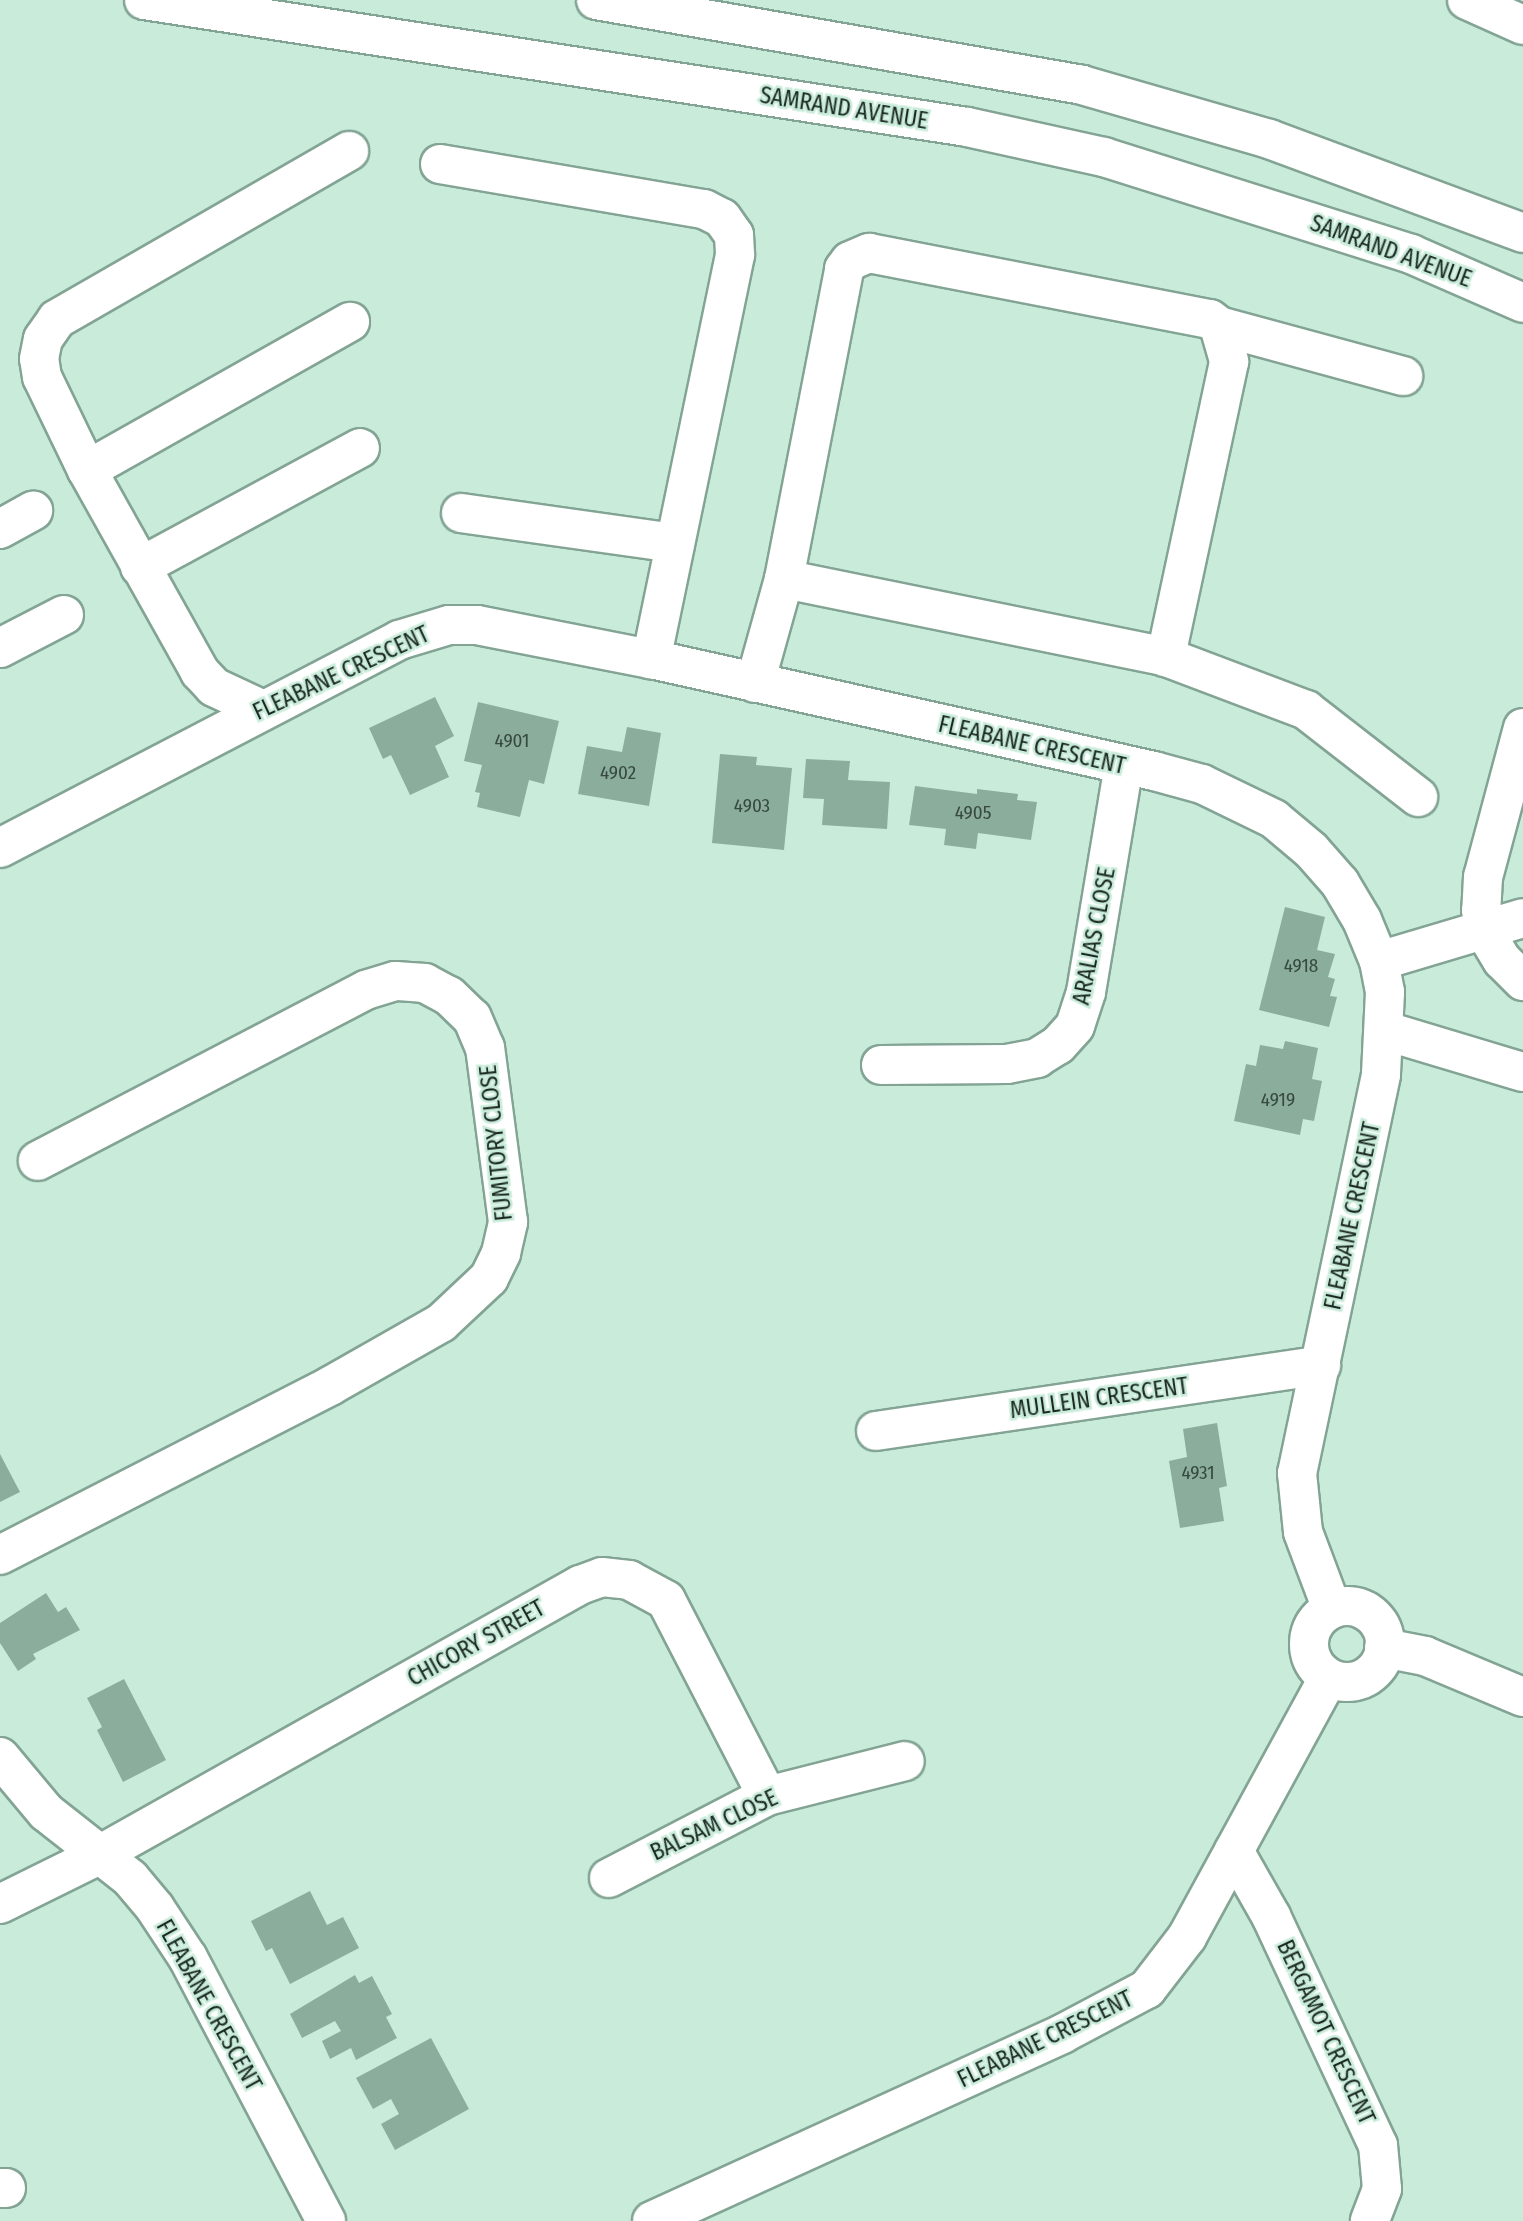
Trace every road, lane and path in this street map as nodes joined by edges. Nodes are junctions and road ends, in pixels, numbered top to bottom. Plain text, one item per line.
1 (144, 0) edge
2 (596, 0) edge
3 (1467, 0) edge
4 (1523, 25) edge
5 (349, 151) dead end
6 (440, 164) dead end
7 (1523, 233) edge
8 (1523, 303) edge
9 (351, 322) dead end
10 (1219, 326) junction
11 (1403, 376) dead end
12 (360, 448) dead end
13 (88, 470) junction
14 (33, 511) dead end
15 (461, 513) dead end
16 (0, 529) edge
17 (675, 543) junction
18 (140, 567) junction
19 (784, 579) junction
20 (64, 615) dead end
21 (0, 648) edge
22 (1166, 657) junction
23 (651, 659) junction
24 (755, 683) junction
25 (261, 709) junction
26 (1523, 729) edge
27 (1124, 765) junction
28 (1514, 777) edge
29 (1418, 797) dead end
30 (0, 848) edge
31 (1523, 918) edge
32 (1485, 932) junction
33 (1379, 961) junction
34 (1523, 981) edge
35 (1386, 1031) junction
36 (881, 1065) dead end
37 (1523, 1072) edge
38 (38, 1161) dead end
39 (1321, 1365) junction
40 (876, 1431) dead end
41 (0, 1555) edge
42 (1332, 1609) junction
43 (1384, 1648) junction
44 (1328, 1678) junction
45 (1523, 1697) edge
46 (0, 1756) edge
47 (905, 1761) dead end
48 (767, 1796) junction
49 (1234, 1852) junction
50 (100, 1855) junction
51 (609, 1878) dead end
52 (0, 1904) edge
53 (326, 2221) edge
54 (652, 2221) edge
55 (1370, 2221) edge

1 - 8 street, SAMRAND AVENUE
2 - 7 street
3 - 4 street
5 - 13 street
6 - 17 street
9 - 13 street
10 - 11 street
10 - 19 street
10 - 22 street
12 - 18 street
13 - 18 street
14 - 16 street
15 - 17 street
17 - 23 street
18 - 25 street
19 - 22 street
19 - 24 street
20 - 21 street
22 - 29 street
23 - 24 street, FLEABANE CRESCENT
23 - 25 street, FLEABANE CRESCENT
24 - 27 street, FLEABANE CRESCENT
25 - 30 street, FLEABANE CRESCENT
26 - 28 street
27 - 33 street, FLEABANE CRESCENT
27 - 36 street, ARALIAS CLOSE
28 - 32 street
31 - 32 street
32 - 33 street
32 - 34 street
33 - 35 street, FLEABANE CRESCENT
35 - 37 street
35 - 39 street, FLEABANE CRESCENT
38 - 41 street, FUMITORY CLOSE
39 - 40 street, MULLEIN CRESCENT
39 - 42 street, FLEABANE CRESCENT
42 - 43 street
42 - 44 street
43 - 44 street
43 - 45 street
44 - 49 street, FLEABANE CRESCENT
46 - 50 street, FLEABANE CRESCENT
47 - 48 street, BALSAM CLOSE
48 - 50 street, CHICORY STREET
48 - 51 street, BALSAM CLOSE
49 - 54 street, FLEABANE CRESCENT
49 - 55 street, BERGAMOT CRESCENT
50 - 52 street, CHICORY STREET
50 - 53 street, FLEABANE CRESCENT

